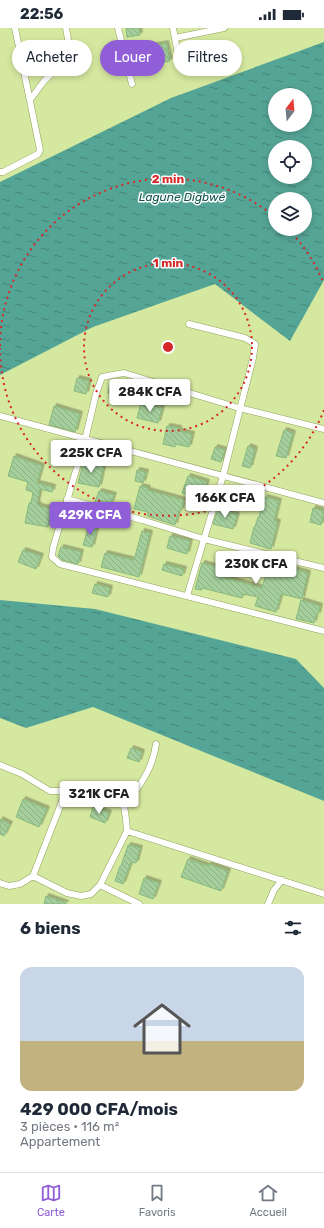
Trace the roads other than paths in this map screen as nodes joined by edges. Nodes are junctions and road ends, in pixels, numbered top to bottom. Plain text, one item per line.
1 (15, 28) edge
2 (66, 28) edge
3 (118, 28) edge
4 (173, 28) edge
5 (224, 28) edge
6 (175, 38) joint
7 (132, 84) dead end
8 (30, 100) junction
9 (0, 172) edge
10 (189, 324) dead end
11 (239, 408) junction
12 (0, 416) edge
13 (324, 429) edge
14 (85, 440) junction
15 (223, 476) junction
16 (67, 499) junction
17 (324, 503) edge
18 (204, 540) junction
19 (324, 568) edge
20 (187, 596) junction
21 (324, 631) edge
22 (156, 744) dead end
23 (1, 765) edge
24 (0, 773) edge
25 (66, 791) junction
26 (124, 806) junction
27 (126, 831) junction
28 (33, 876) junction
29 (282, 880) junction
30 (0, 883) edge
31 (100, 885) junction
32 (324, 894) edge
33 (139, 904) edge
34 (268, 904) edge

1 - 8 street
2 - 8 street
3 - 7 street
4 - 6 street
5 - 6 street
8 - 9 street
10 - 11 street
11 - 13 street
11 - 14 street
11 - 15 street
12 - 14 street
14 - 15 street
14 - 16 street
15 - 17 street
15 - 18 street
16 - 18 street
16 - 20 street
18 - 19 street
18 - 20 street
20 - 21 street
22 - 26 street
23 - 24 street
23 - 25 street
25 - 26 street
25 - 28 street
26 - 27 street
27 - 29 street
27 - 31 street
28 - 30 street
28 - 31 street
29 - 32 street
29 - 34 street
31 - 33 street

